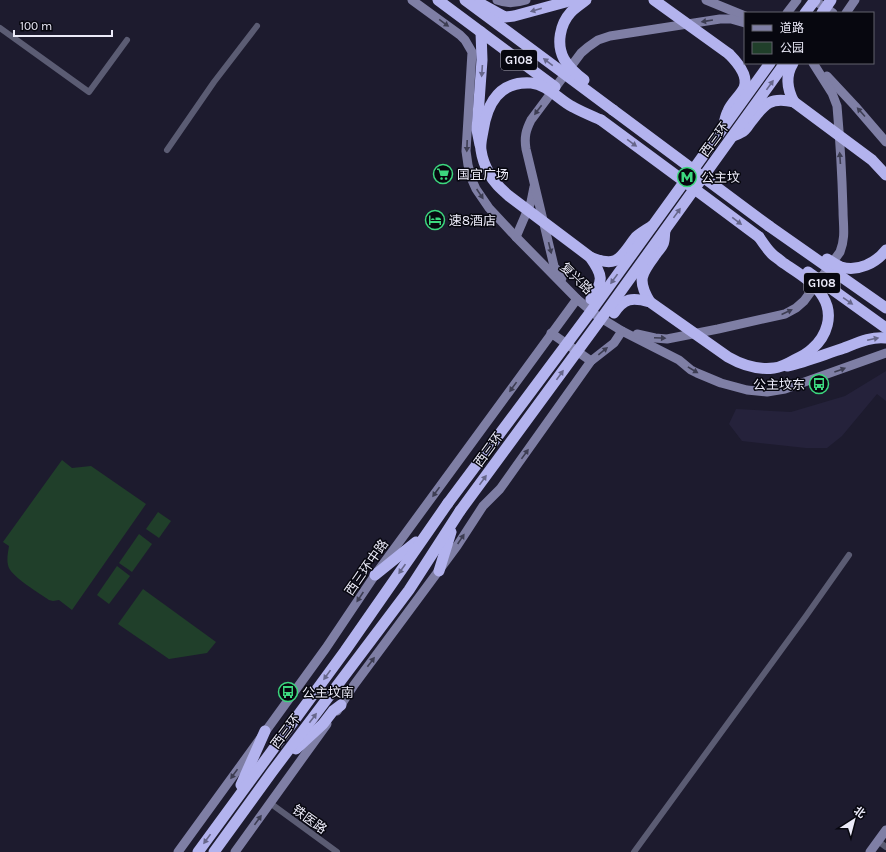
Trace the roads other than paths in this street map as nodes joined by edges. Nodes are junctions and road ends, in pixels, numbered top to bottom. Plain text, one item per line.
1 (412, 0) edge
2 (438, 0) edge
3 (465, 0) edge
4 (474, 0) edge
5 (497, 0) edge
6 (526, 0) edge
7 (574, 0) edge
8 (586, 0) edge
9 (654, 0) edge
10 (706, 0) edge
11 (797, 0) edge
12 (815, 0) edge
13 (831, 0) edge
14 (855, 0) edge
15 (788, 12) edge
16 (807, 12) edge
17 (823, 12) edge
18 (832, 12) edge
19 (847, 12) edge
20 (744, 16) edge
21 (744, 23) edge
22 (257, 26) dead end
23 (0, 28) edge
24 (481, 32) junction
25 (127, 40) dead end
26 (729, 54) junction
27 (744, 61) edge
28 (769, 64) edge
29 (784, 64) edge
30 (792, 64) edge
31 (815, 64) edge
32 (815, 64) edge
33 (794, 102) junction
34 (613, 110) junction
35 (601, 120) junction
36 (722, 130) junction
37 (733, 136) junction
38 (886, 142) edge
39 (481, 148) junction
40 (167, 150) dead end
41 (886, 175) edge
42 (534, 186) junction
43 (654, 225) junction
44 (769, 226) junction
45 (665, 231) junction
46 (516, 237) junction
47 (759, 237) junction
48 (886, 250) edge
49 (590, 257) junction
50 (577, 299) junction
51 (650, 302) junction
52 (886, 308) edge
53 (589, 314) junction
54 (598, 323) junction
55 (886, 328) edge
56 (622, 330) junction
57 (551, 333) junction
58 (886, 338) edge
59 (886, 353) edge
60 (591, 361) junction
61 (782, 366) junction
62 (458, 513) junction
63 (426, 534) junction
64 (849, 555) dead end
65 (438, 571) junction
66 (375, 575) junction
67 (341, 705) junction
68 (265, 731) junction
69 (272, 772) junction
70 (270, 803) junction
71 (233, 804) junction
72 (886, 830) edge
73 (878, 841) junction
74 (886, 847) edge
75 (178, 852) edge
76 (198, 852) edge
77 (214, 852) edge
78 (235, 852) edge
79 (337, 852) edge
80 (634, 852) edge
81 (870, 852) edge

1 -> 46 street, 复兴路
2 - 24 highway, G108, bridge
34 -> 3 highway, G108, bridge
7 -> 4 highway
5 - 6 street
8 - 34 highway, bridge
9 - 26 highway, bridge
10 - 20 street
11 - 15 street
12 - 16 highway, bridge
12 - 18 street
13 - 17 highway, bridge
14 - 19 street
21 -> 42 street
22 - 40 street
23 - 25 street
24 - 35 highway, G108, bridge
24 -> 39 highway, bridge
26 - 27 highway
26 - 36 highway, bridge
28 - 36 highway, 西三环, bridge
37 -> 29 highway, 西三环, bridge
30 - 33 highway
38 -> 31 street
56 -> 32 street
33 - 37 highway
33 - 41 highway, bridge
34 - 44 highway, G108
35 - 39 highway, bridge
35 -> 47 highway, G108
36 - 43 highway, 西三环, bridge
45 -> 37 highway, 西三环, bridge
39 - 49 highway, bridge
42 - 46 street
42 -> 50 street
43 - 49 highway, bridge
43 -> 53 highway, 西三环, bridge
44 - 48 highway, bridge
44 - 52 highway, G108, bridge
45 - 51 highway
45 - 54 highway, 西三环, bridge
46 - 50 street, 复兴路
47 -> 55 highway, G108, bridge
47 - 61 highway, bridge
49 - 53 highway, bridge
50 - 56 street, 复兴路
50 - 57 street, 西三环中路
51 - 54 highway, bridge
51 - 61 highway, bridge
53 - 63 highway, 西三环, bridge
62 -> 54 highway, 西三环, bridge
56 -> 59 street, 复兴路
60 -> 56 street
57 - 60 street
57 -> 66 street, 西三环中路
61 -> 58 highway, bridge
65 -> 60 street
62 - 65 highway
69 -> 62 highway, 西三环
63 - 66 highway
63 -> 71 highway, 西三环
64 - 80 street
67 -> 65 street
66 -> 68 street, 西三环中路
67 - 69 highway
67 - 70 street
68 - 71 highway
68 -> 75 street, 西三环中路
69 - 77 highway, 西三环
78 -> 70 street
70 - 79 street, 铁医路
71 -> 76 highway, 西三环
72 - 73 street
73 - 74 street
73 - 81 street

